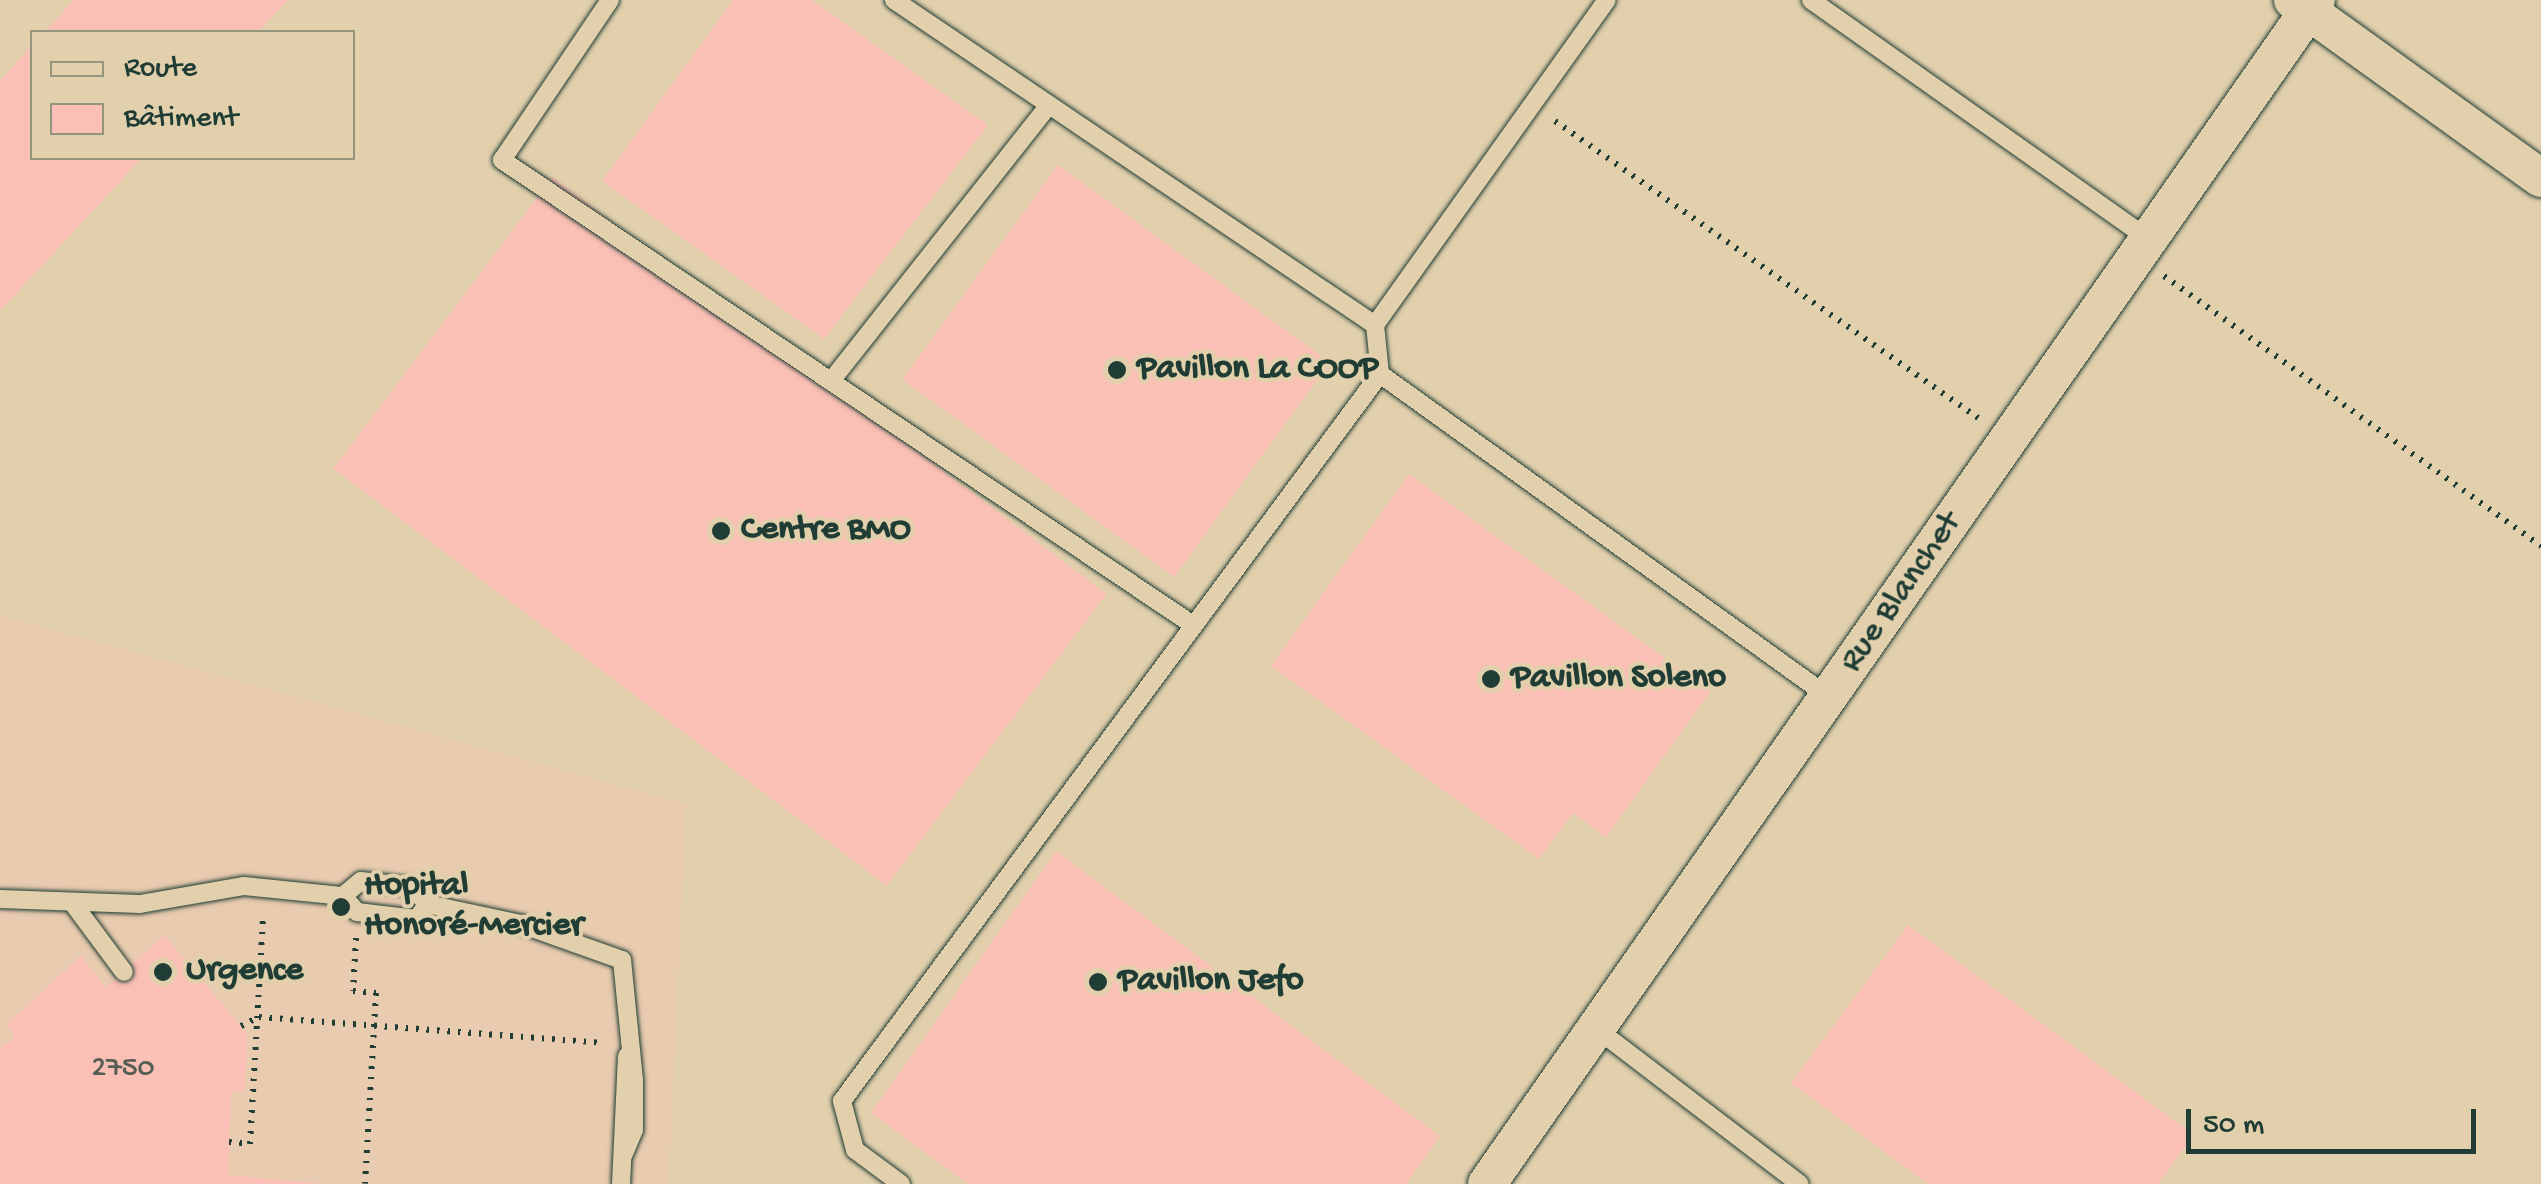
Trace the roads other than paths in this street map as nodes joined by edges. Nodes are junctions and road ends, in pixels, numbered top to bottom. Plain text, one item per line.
1 (610, 0) edge
2 (894, 0) edge
3 (1607, 0) edge
4 (1811, 0) edge
5 (2306, 4) edge
6 (1049, 105) junction
7 (2541, 178) edge
8 (2143, 248) junction
9 (1375, 325) junction
10 (1380, 374) junction
11 (832, 382) junction
12 (1193, 625) junction
13 (1829, 697) junction
14 (343, 896) junction
15 (0, 899) edge
16 (72, 902) junction
17 (427, 904) junction
18 (124, 972) dead end
19 (1597, 1029) junction
20 (621, 1184) edge
21 (901, 1184) edge
22 (1487, 1184) edge
23 (1800, 1184) edge

1 - 11 lane
2 - 6 lane
3 - 9 lane
4 - 8 lane
5 - 7 street
5 - 8 street, Rue Blanchet
6 - 9 lane
6 - 11 lane
8 - 13 street, Rue Blanchet
9 - 10 lane
10 - 12 lane
10 - 13 lane
11 - 12 lane
12 - 21 lane
13 - 19 street, Rue Blanchet
14 - 16 lane
14 - 17 lane
14 - 17 lane
15 - 16 lane
16 - 18 lane
17 - 20 lane
19 - 22 street, Rue Blanchet
19 - 23 lane

